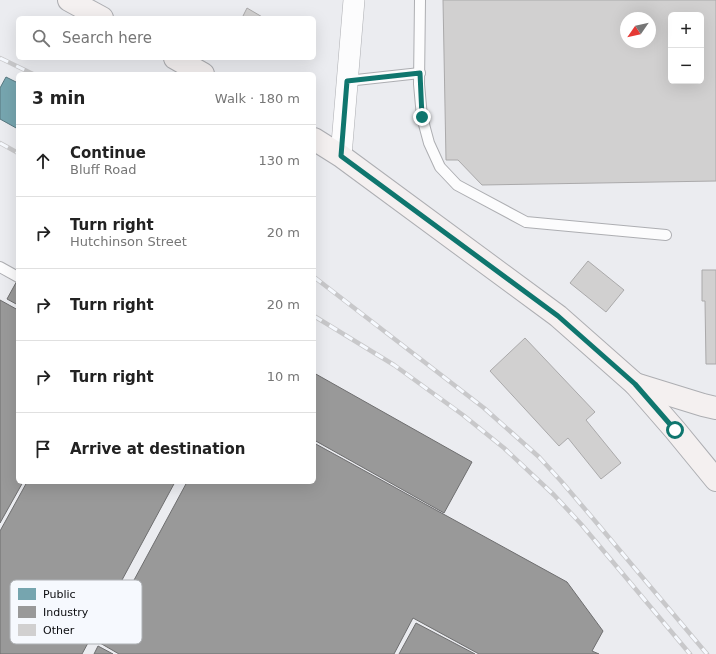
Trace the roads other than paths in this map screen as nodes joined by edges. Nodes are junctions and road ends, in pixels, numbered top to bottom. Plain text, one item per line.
1 (70, 0) edge
2 (354, 0) edge
3 (420, 0) edge
4 (98, 16) edge
5 (178, 60) edge
6 (199, 72) edge
7 (420, 73) junction
8 (347, 81) junction
9 (316, 141) edge
10 (341, 156) junction
11 (666, 235) dead end
12 (0, 267) edge
13 (16, 276) edge
14 (635, 384) junction
15 (716, 408) edge
16 (716, 480) edge

1 - 4 main road
2 - 8 street
3 - 7 lane
5 - 6 main road
7 - 8 lane
7 - 11 lane
8 - 10 street
9 - 10 main road
10 - 14 main road
12 - 13 lane
14 - 15 main road
14 - 16 main road

